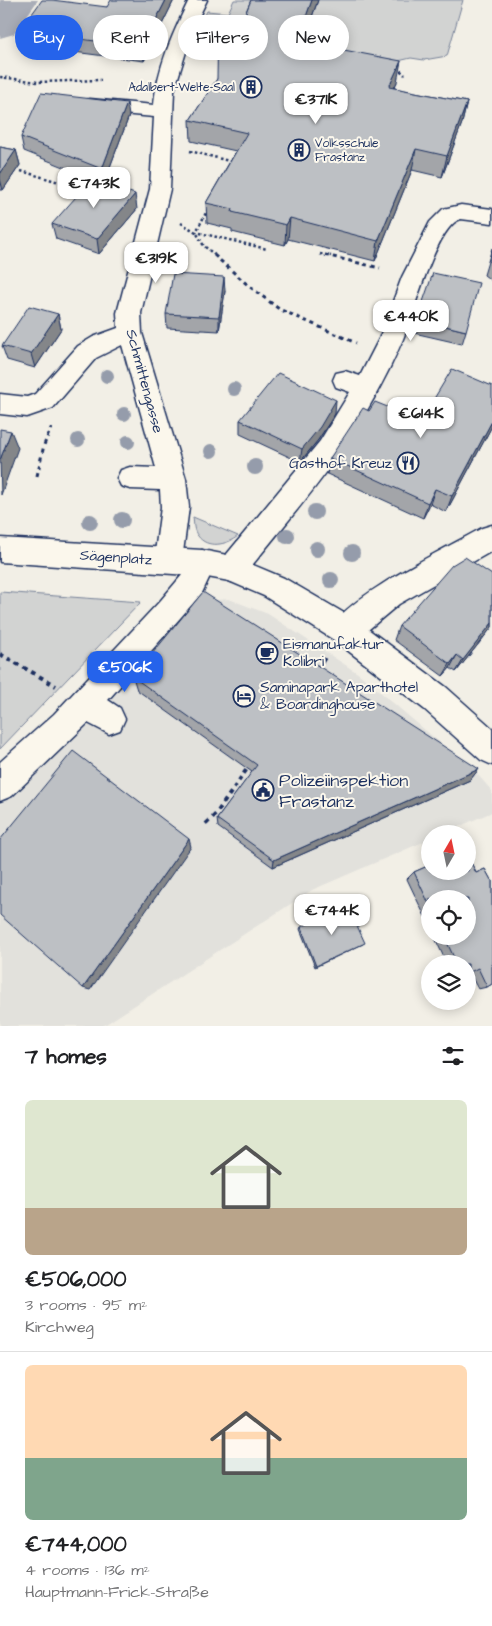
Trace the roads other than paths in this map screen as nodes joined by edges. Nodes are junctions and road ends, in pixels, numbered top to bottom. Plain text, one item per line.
1 (198, 0) edge
2 (70, 103) edge
3 (163, 112) junction
4 (492, 216) edge
5 (130, 333) junction
6 (0, 404) edge
7 (130, 478) dead end
8 (173, 480) junction
9 (492, 537) edge
10 (0, 550) edge
11 (168, 560) junction
12 (202, 564) junction
13 (232, 569) junction
14 (336, 642) junction
15 (492, 749) edge
16 (0, 784) edge

1 - 3 street, Schmittengasse
2 - 3 street
3 - 5 street, Schmittengasse
4 - 13 street
5 - 6 street
5 - 8 street, Schmittengasse
7 - 8 street
8 - 11 street, Schmittengasse
9 - 14 street
10 - 11 street, Sägenplatz
11 - 12 street, Sägenplatz
12 - 13 street, Sägenplatz
12 - 16 street
13 - 14 street, Sägenplatz
14 - 15 street, Sägenplatz

